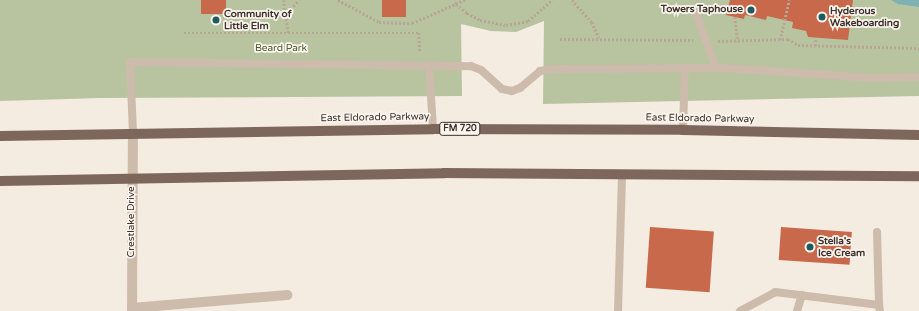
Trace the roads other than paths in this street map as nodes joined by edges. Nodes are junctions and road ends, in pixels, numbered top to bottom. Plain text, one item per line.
1 (696, 13) dead end
2 (429, 65) junction
3 (685, 68) junction
4 (716, 68) junction
5 (919, 77) edge
6 (433, 129) junction
7 (683, 130) junction
8 (133, 133) junction
9 (919, 135) edge
10 (0, 136) edge
11 (622, 174) junction
12 (919, 176) edge
13 (132, 180) junction
14 (0, 181) edge
15 (877, 232) dead end
16 (287, 295) dead end
17 (802, 295) junction
18 (880, 308) edge
19 (132, 309) edge
20 (618, 311) edge
21 (740, 311) edge
22 (797, 311) edge

1 - 4 lane
2 - 3 lane
2 - 6 lane
2 - 8 lane
3 - 4 lane
3 - 7 lane
4 - 5 lane
6 - 7 main road, East Eldorado Parkway / FM 720
6 - 8 main road, East Eldorado Parkway / FM 720
7 - 9 main road, East Eldorado Parkway / FM 720
8 - 10 main road, East Eldorado Parkway / FM 720
8 - 13 street, Crestlake Drive
11 - 12 main road
11 - 13 main road
11 - 20 lane
13 - 14 main road
13 - 19 street, Crestlake Drive
15 - 18 lane
16 - 19 street
17 - 18 lane
17 - 21 lane
17 - 22 lane

